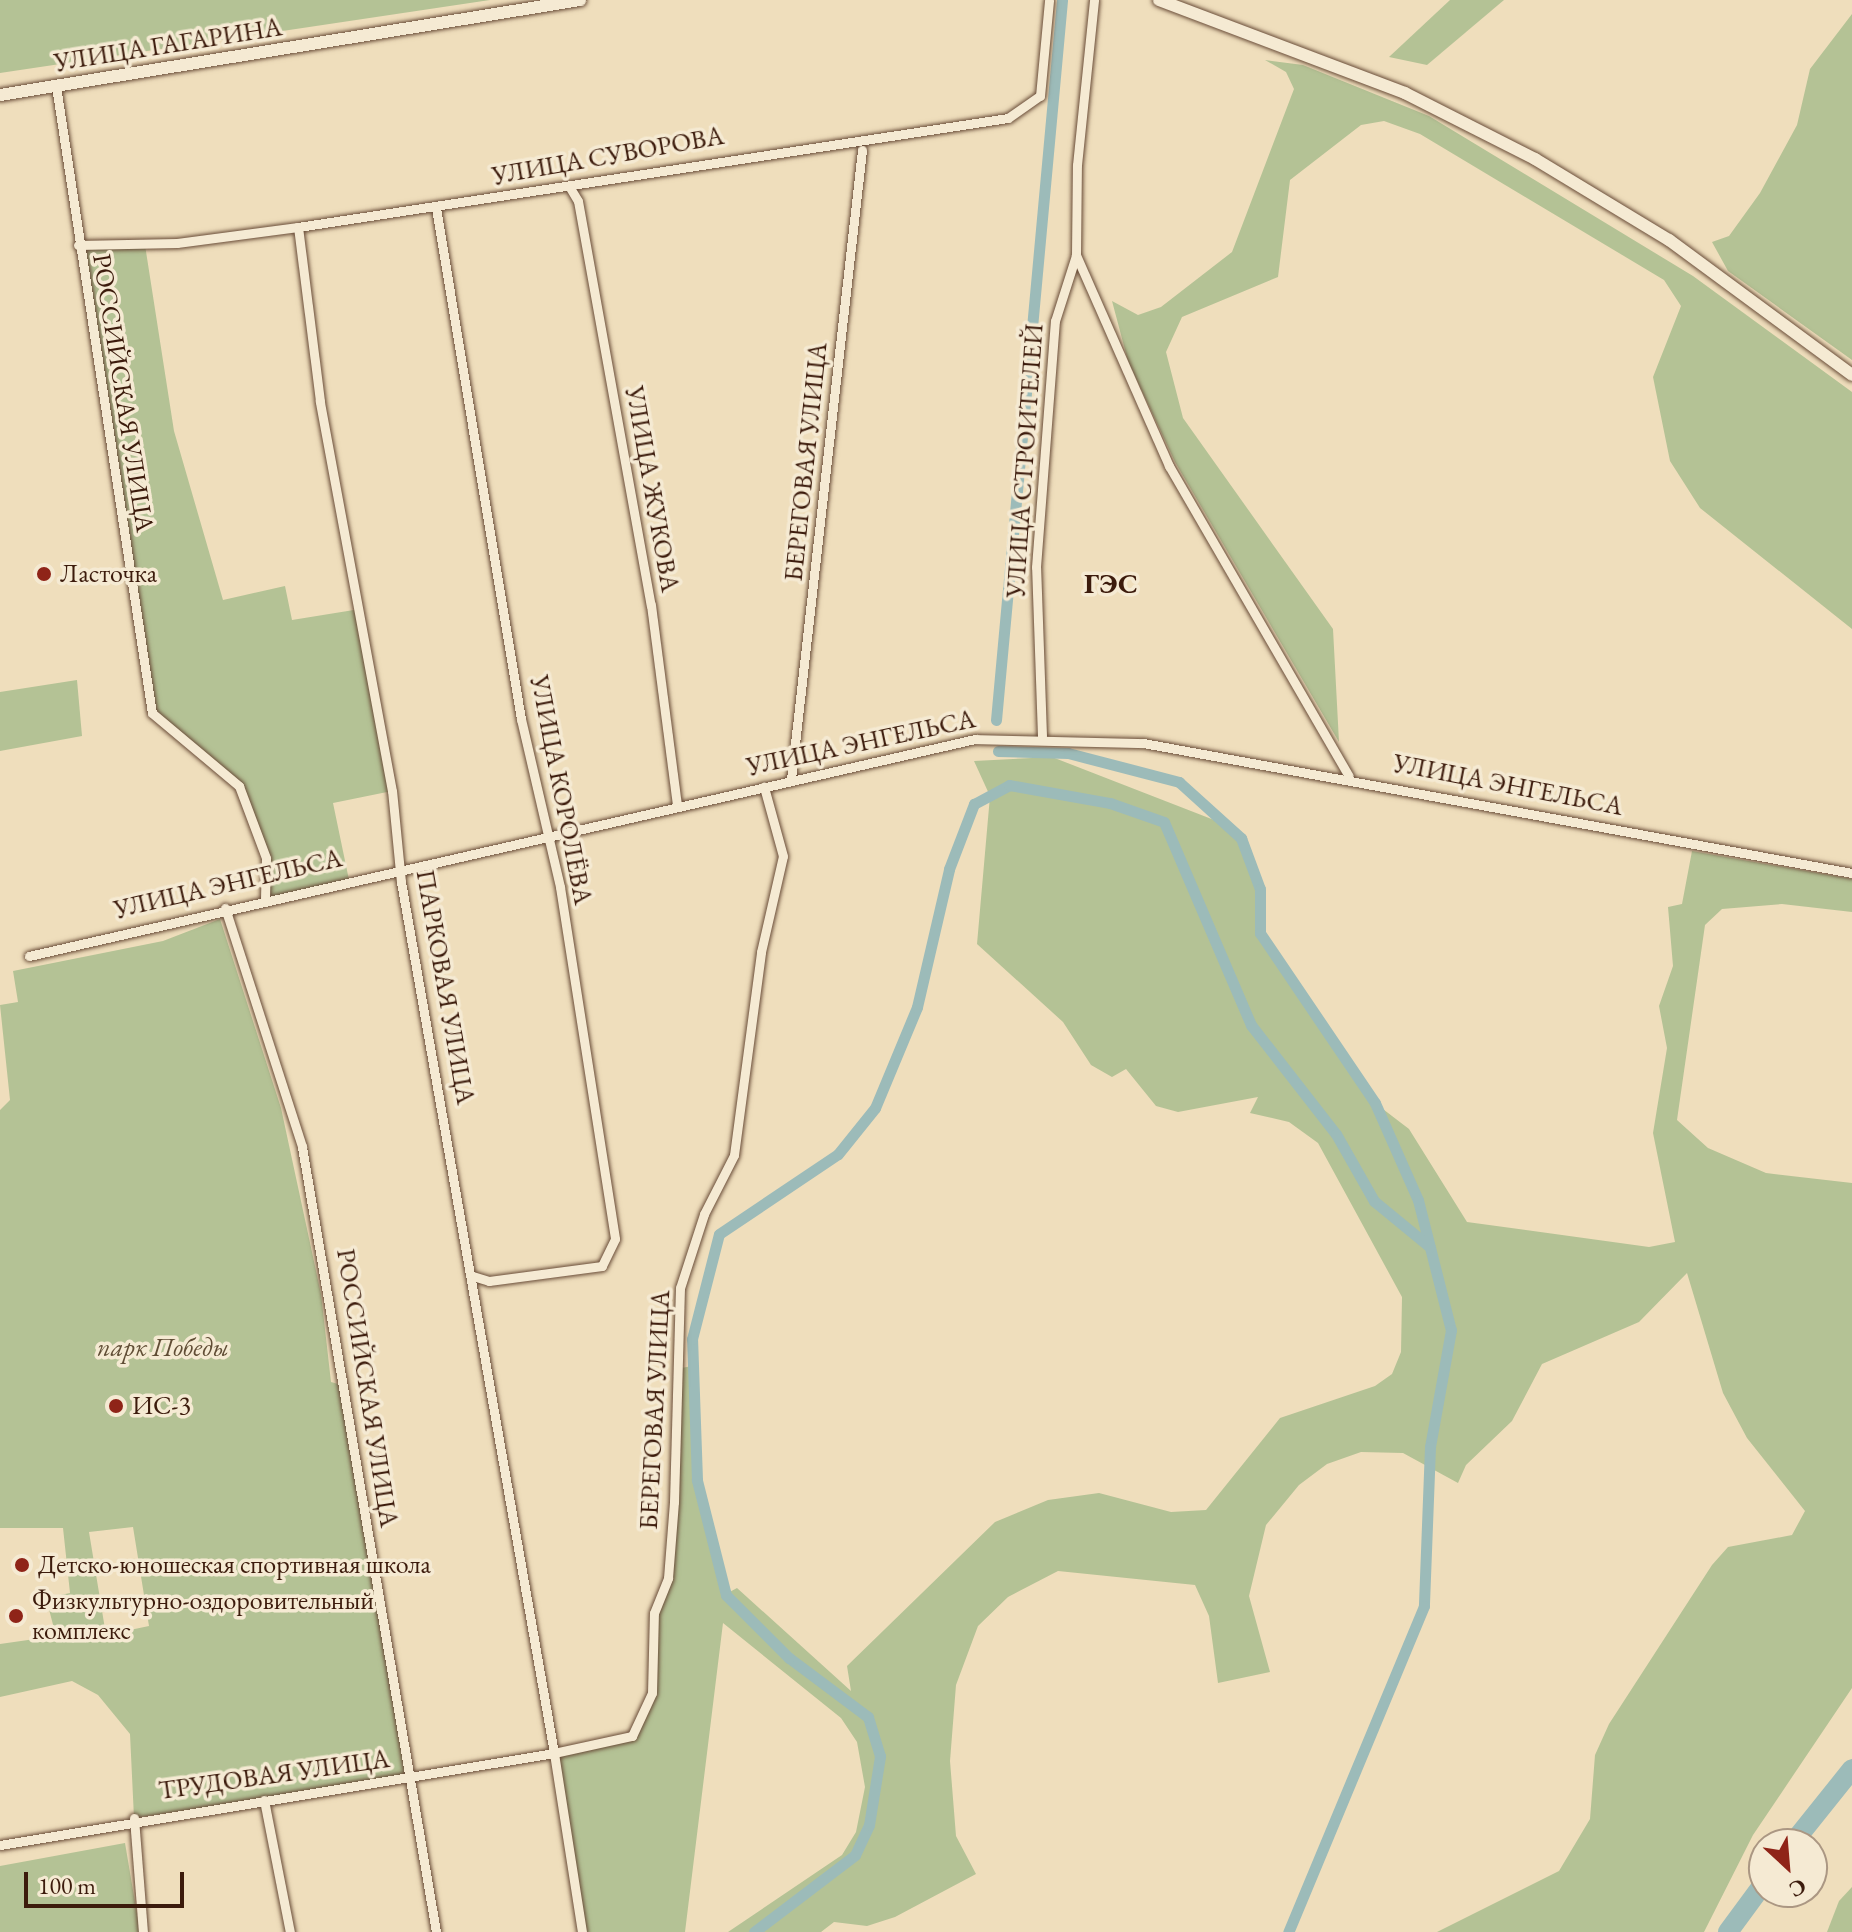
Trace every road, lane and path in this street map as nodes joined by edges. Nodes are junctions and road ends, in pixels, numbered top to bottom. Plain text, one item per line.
1 (580, 0) edge
2 (1049, 0) edge
3 (1094, 0) edge
4 (1159, 0) edge
5 (56, 86) junction
6 (0, 95) edge
7 (875, 137) junction
8 (856, 138) junction
9 (862, 150) junction
10 (569, 186) junction
11 (436, 208) junction
12 (298, 227) junction
13 (78, 245) junction
14 (1076, 255) junction
15 (1852, 375) edge
16 (1042, 736) junction
17 (1349, 776) junction
18 (791, 779) junction
19 (764, 787) junction
20 (677, 804) junction
21 (546, 834) junction
22 (402, 868) junction
23 (1852, 873) edge
24 (265, 900) junction
25 (225, 908) junction
26 (29, 956) dead end
27 (473, 1276) junction
28 (489, 1281) junction
29 (476, 1296) junction
30 (554, 1753) junction
31 (412, 1777) junction
32 (264, 1800) junction
33 (134, 1818) junction
34 (0, 1845) edge
35 (143, 1932) edge
36 (290, 1932) edge
37 (436, 1932) edge
38 (582, 1932) edge

1 - 5 street, УЛИЦА ГАГАРИНА
2 - 7 street, УЛИЦА СУВОРОВА
3 - 14 street, УЛИЦА СТРОИТЕЛЕЙ
4 - 15 street
5 - 6 street, УЛИЦА ГАГАРИНА
5 - 13 street, РОССИЙСКАЯ УЛИЦА
7 - 8 street, УЛИЦА СУВОРОВА
7 - 9 street
8 - 9 street
8 - 10 street, УЛИЦА СУВОРОВА
9 - 18 street, БЕРЕГОВАЯ УЛИЦА
10 - 11 street, УЛИЦА СУВОРОВА
10 - 20 street, УЛИЦА ЖУКОВА
11 - 12 street, УЛИЦА СУВОРОВА
11 - 21 street, УЛИЦА КОРОЛЁВА
12 - 13 street, УЛИЦА СУВОРОВА
12 - 22 street, ПАРКОВАЯ УЛИЦА
13 - 24 street, РОССИЙСКАЯ УЛИЦА
14 - 16 street, УЛИЦА СТРОИТЕЛЕЙ
14 - 17 street
16 - 17 street, УЛИЦА ЭНГЕЛЬСА
16 - 18 street, УЛИЦА ЭНГЕЛЬСА
17 - 23 street, УЛИЦА ЭНГЕЛЬСА
18 - 19 street, УЛИЦА ЭНГЕЛЬСА
19 - 20 street, УЛИЦА ЭНГЕЛЬСА
19 - 30 street, БЕРЕГОВАЯ УЛИЦА
20 - 21 street, УЛИЦА ЭНГЕЛЬСА
21 - 22 street, УЛИЦА ЭНГЕЛЬСА
21 - 28 street, УЛИЦА КОРОЛЁВА
22 - 24 street, УЛИЦА ЭНГЕЛЬСА
22 - 27 street, ПАРКОВАЯ УЛИЦА
24 - 25 street, УЛИЦА ЭНГЕЛЬСА
25 - 26 street, УЛИЦА ЭНГЕЛЬСА
25 - 31 street, РОССИЙСКАЯ УЛИЦА
27 - 28 street
27 - 29 street, ПАРКОВАЯ УЛИЦА
28 - 29 street
29 - 30 street, ПАРКОВАЯ УЛИЦА
30 - 31 street, ТРУДОВАЯ УЛИЦА
30 - 38 street
31 - 32 street, ТРУДОВАЯ УЛИЦА
31 - 37 street, РОССИЙСКАЯ УЛИЦА
32 - 33 street, ТРУДОВАЯ УЛИЦА
32 - 36 street
33 - 34 street, ТРУДОВАЯ УЛИЦА
33 - 35 street

